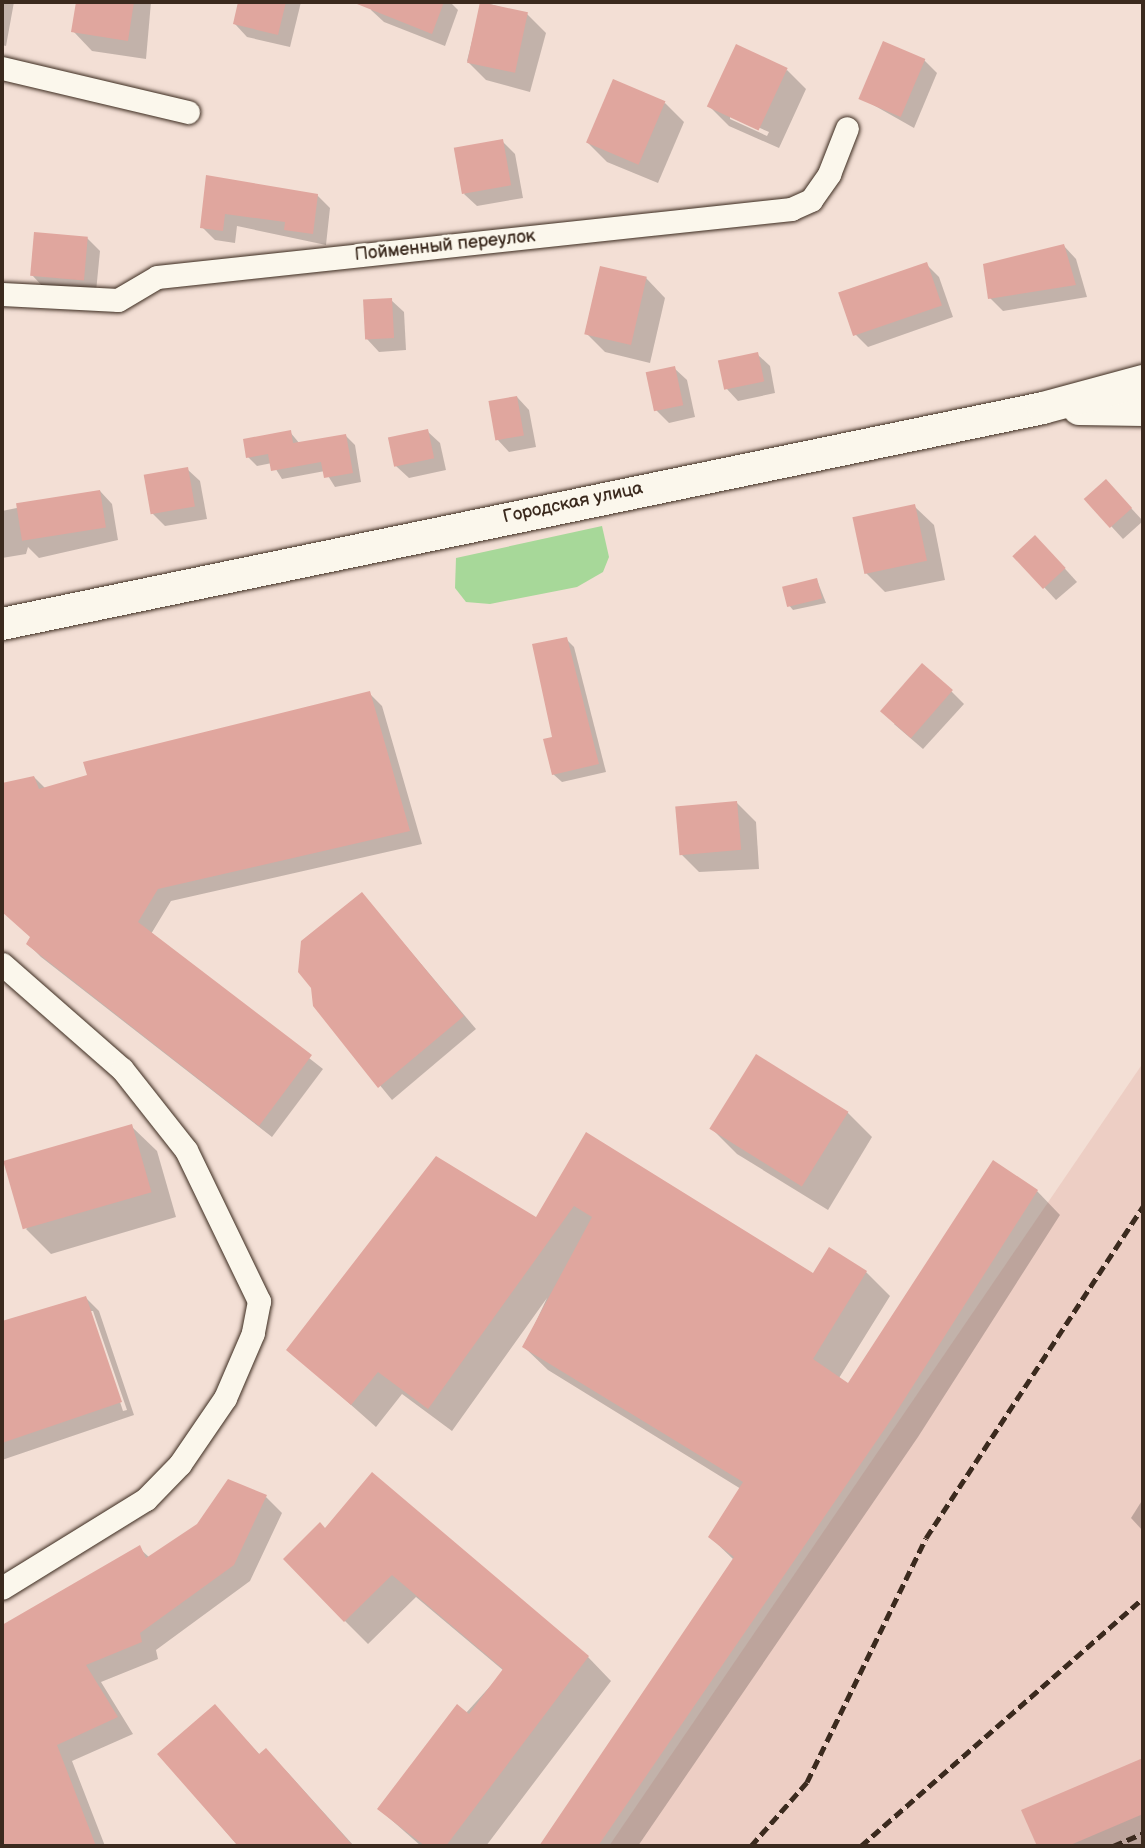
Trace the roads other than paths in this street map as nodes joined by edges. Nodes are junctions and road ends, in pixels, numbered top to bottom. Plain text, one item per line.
1 (2, 68) edge
2 (188, 112) dead end
3 (847, 128) dead end
4 (2, 294) edge
5 (1143, 381) edge
6 (1042, 408) junction
7 (1143, 410) edge
8 (2, 624) edge
9 (2, 964) edge
10 (2, 1588) edge

1 - 2 street
3 - 4 street, Пойменный переулок
5 - 6 main road, Городская улица
6 - 7 main road
6 - 8 main road, Городская улица
9 - 10 street

